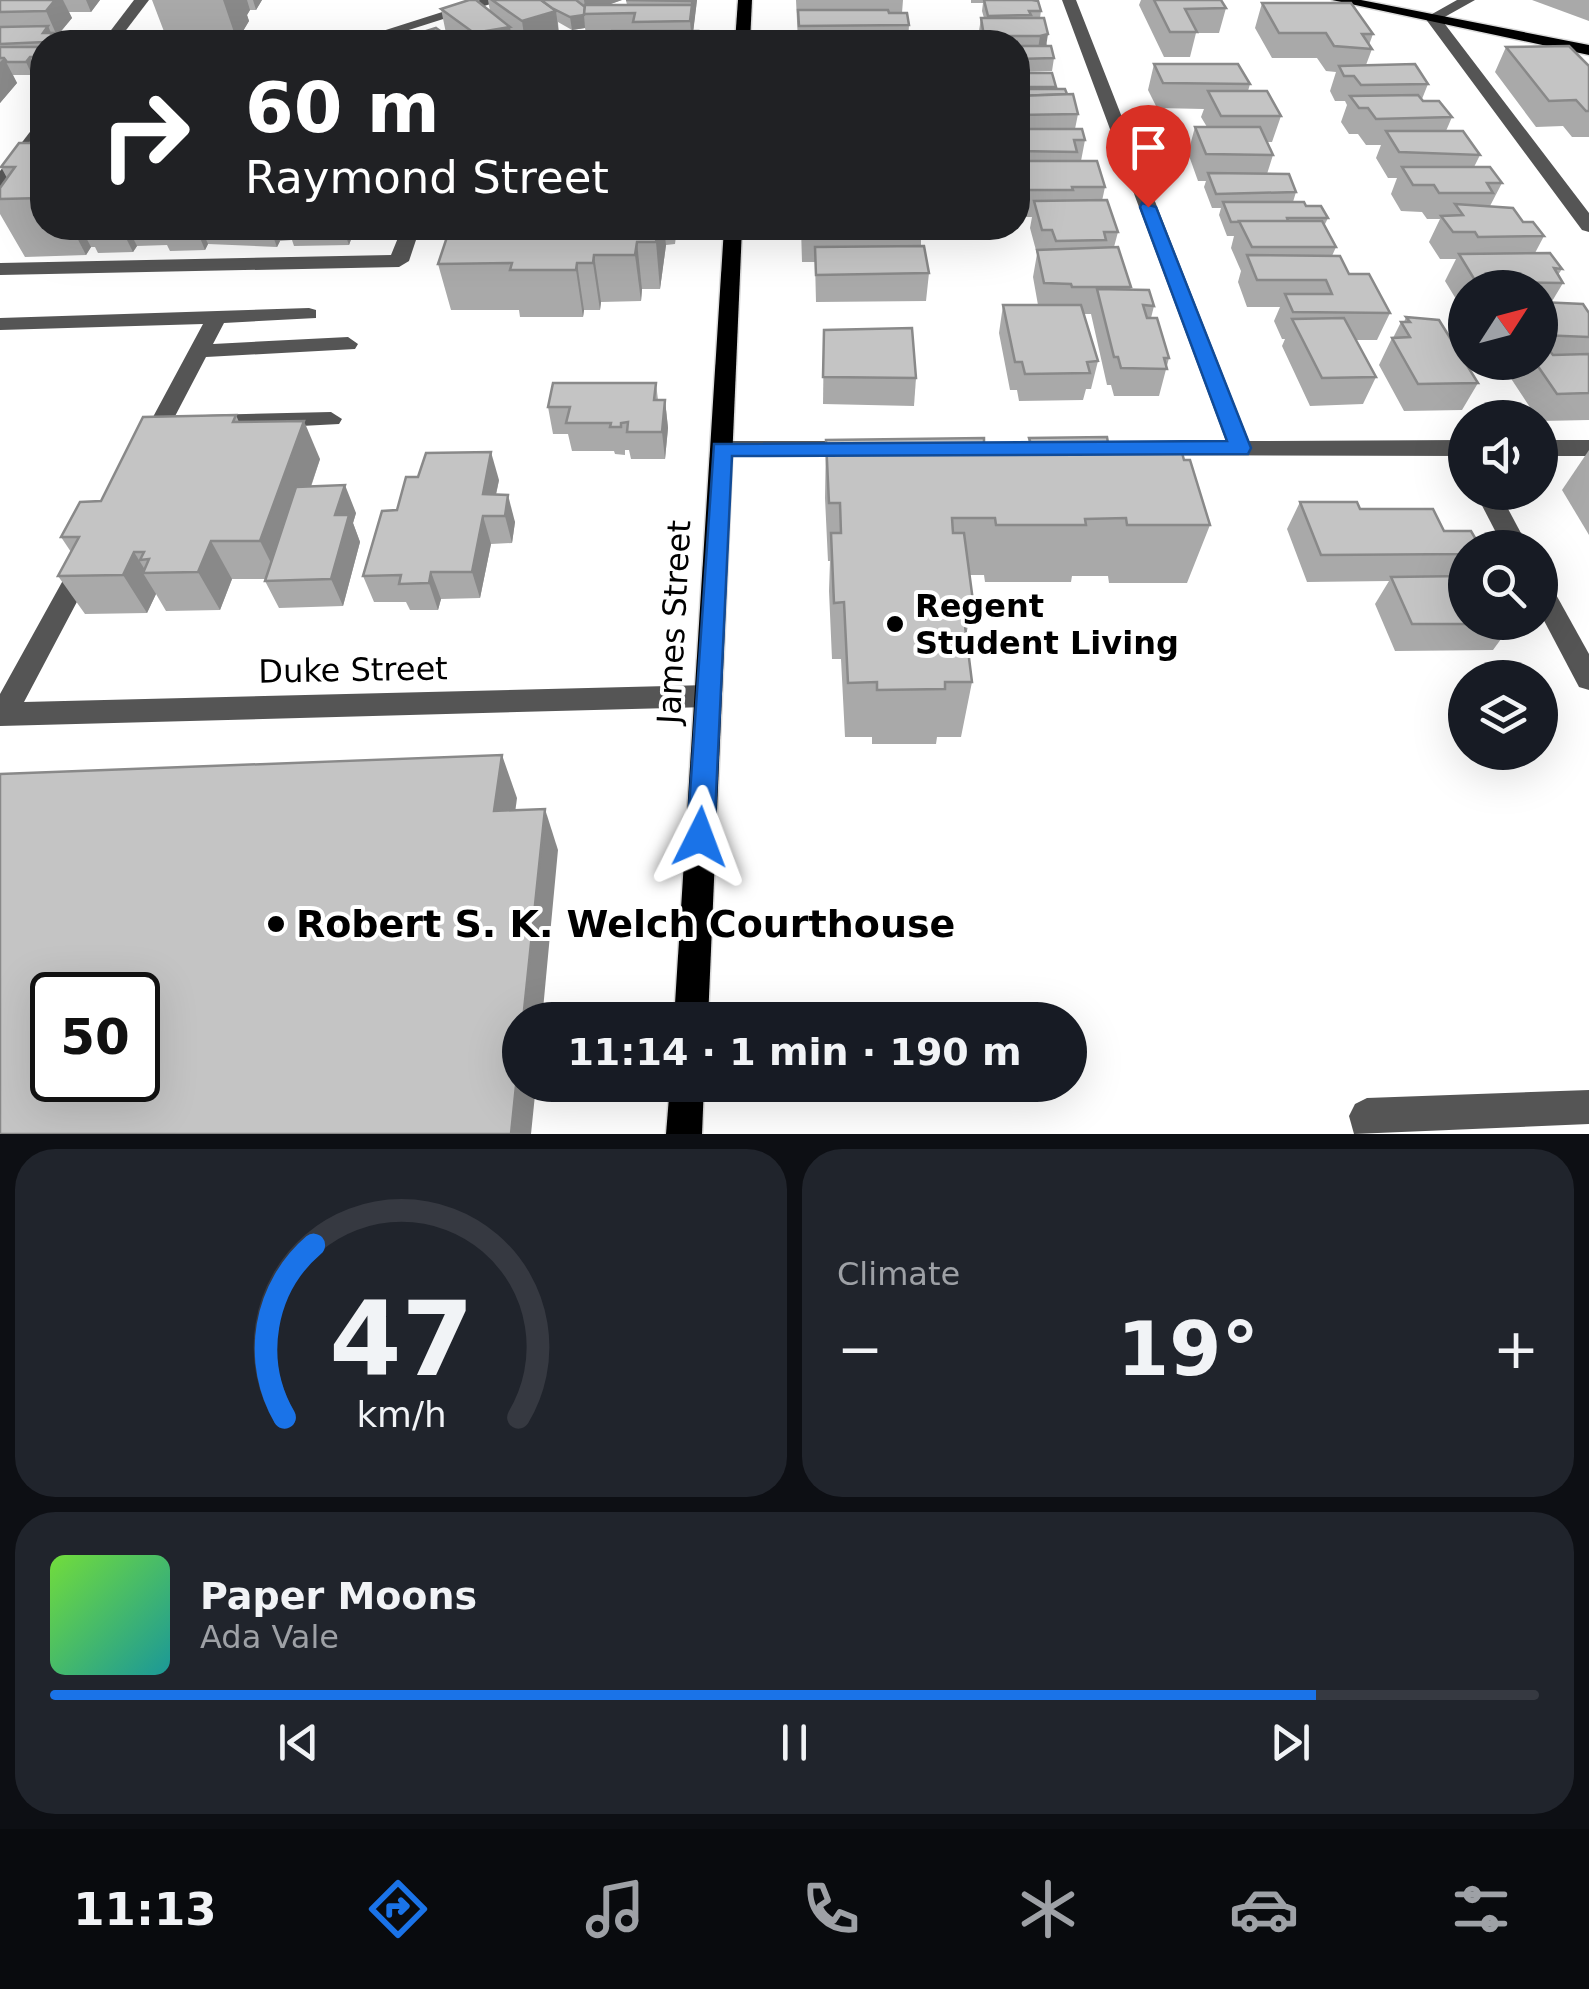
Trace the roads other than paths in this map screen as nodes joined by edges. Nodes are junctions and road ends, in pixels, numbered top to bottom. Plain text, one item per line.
1 (142, 0) edge
2 (496, 0) edge
3 (745, 0) edge
4 (1069, 0) edge
5 (1339, 0) edge
6 (1468, 0) edge
7 (1432, 18) junction
8 (118, 30) edge
9 (396, 30) edge
10 (744, 30) edge
11 (1589, 50) edge
12 (30, 139) edge
13 (30, 147) edge
14 (0, 150) edge
15 (0, 184) edge
16 (1589, 226) edge
17 (407, 240) edge
18 (732, 240) edge
19 (0, 270) edge
20 (308, 314) dead end
21 (217, 317) junction
22 (0, 324) edge
23 (348, 344) dead end
24 (200, 351) junction
25 (331, 419) dead end
26 (160, 424) junction
27 (1240, 448) junction
28 (1558, 448) edge
29 (1589, 448) edge
30 (722, 449) junction
31 (881, 449) edge
32 (1120, 449) edge
33 (1448, 449) edge
34 (142, 458) edge
35 (96, 543) edge
36 (1558, 617) edge
37 (1582, 654) edge
38 (1589, 679) edge
39 (708, 696) junction
40 (2, 714) edge
41 (691, 1002) edge
42 (686, 1102) edge
43 (1589, 1107) edge
44 (684, 1134) edge
45 (1372, 1134) edge

1 - 8 street
2 - 9 street
3 - 10 main road
4 - 27 street
5 - 7 main road
6 - 7 street
7 - 11 main road
7 - 16 street
12 - 14 street
13 - 15 street
17 - 19 street
18 - 30 main road, James Street
20 - 21 street
21 - 22 street
21 - 24 street
23 - 24 street
24 - 26 street
25 - 26 street
26 - 34 street
27 - 32 street
27 - 33 street
28 - 29 street
30 - 31 street
30 - 39 main road, James Street
35 - 40 street
36 - 37 street
37 - 38 street
39 - 40 street, Duke Street
39 - 41 main road, James Street
42 - 44 main road
43 - 45 street

